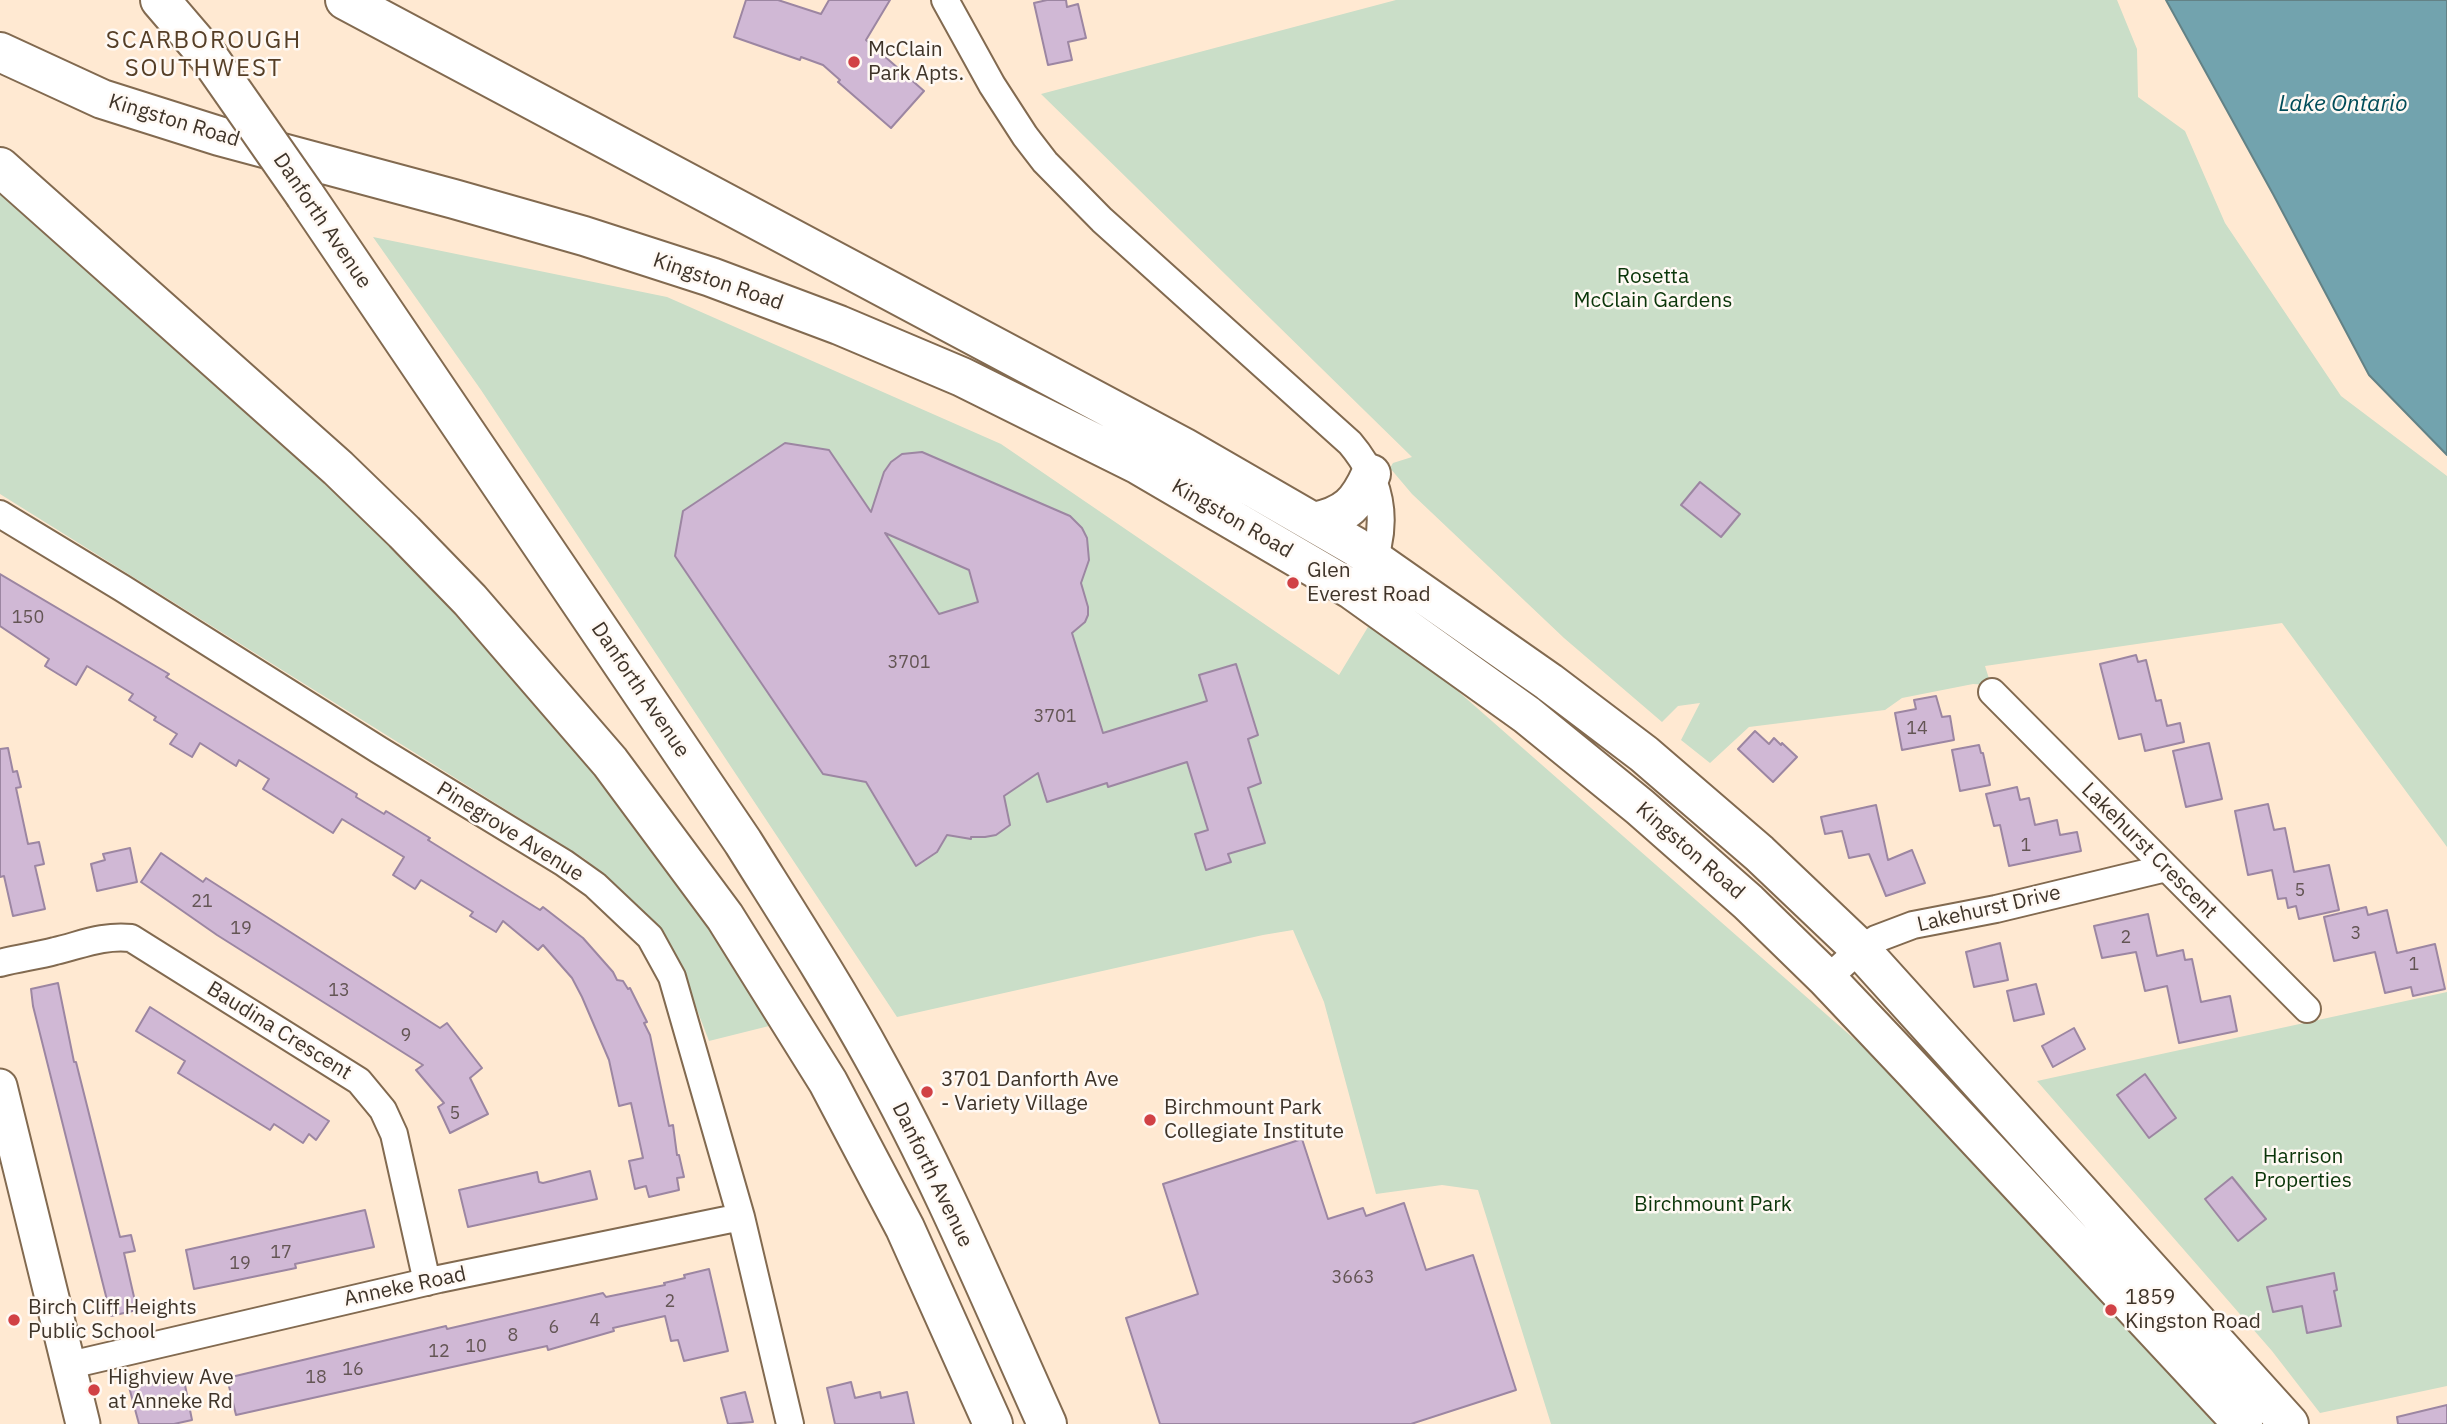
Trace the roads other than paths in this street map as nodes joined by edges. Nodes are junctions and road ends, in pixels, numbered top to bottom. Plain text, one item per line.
1 (160, 0) edge
2 (345, 0) edge
3 (945, 0) edge
4 (0, 52) edge
5 (0, 167) edge
6 (1371, 474) junction
7 (0, 514) edge
8 (1314, 522) junction
9 (1375, 560) junction
10 (1360, 595) junction
11 (1992, 692) dead end
12 (2166, 868) junction
13 (1860, 949) junction
14 (0, 963) edge
15 (1827, 979) junction
16 (2306, 1009) dead end
17 (0, 1086) edge
18 (741, 1217) junction
19 (427, 1282) junction
20 (70, 1364) junction
21 (83, 1424) edge
22 (790, 1424) edge
23 (993, 1424) edge
24 (1047, 1424) edge
25 (2243, 1424) edge
26 (2289, 1424) edge

1 - 24 main road, Danforth Avenue, bridge
2 - 8 main road, Kingston Road
3 - 6 street
4 - 10 main road, Kingston Road
5 - 23 main road
6 - 8 main road
6 - 9 street
7 - 18 street, Pinegrove Avenue
8 - 9 main road, Kingston Road
9 - 10 street
9 - 13 main road, Kingston Road
10 - 15 main road, Kingston Road
11 - 12 street, Lakehurst Crescent
12 - 13 street, Lakehurst Drive
12 - 16 street, Lakehurst Crescent
13 - 15 street, Lakehurst Drive
13 - 26 main road, Kingston Road
14 - 19 street, Baudina Crescent
15 - 25 main road, Kingston Road
17 - 20 street
18 - 19 street, Anneke Road
18 - 22 street, Pinegrove Avenue
19 - 20 street, Anneke Road
20 - 21 street

